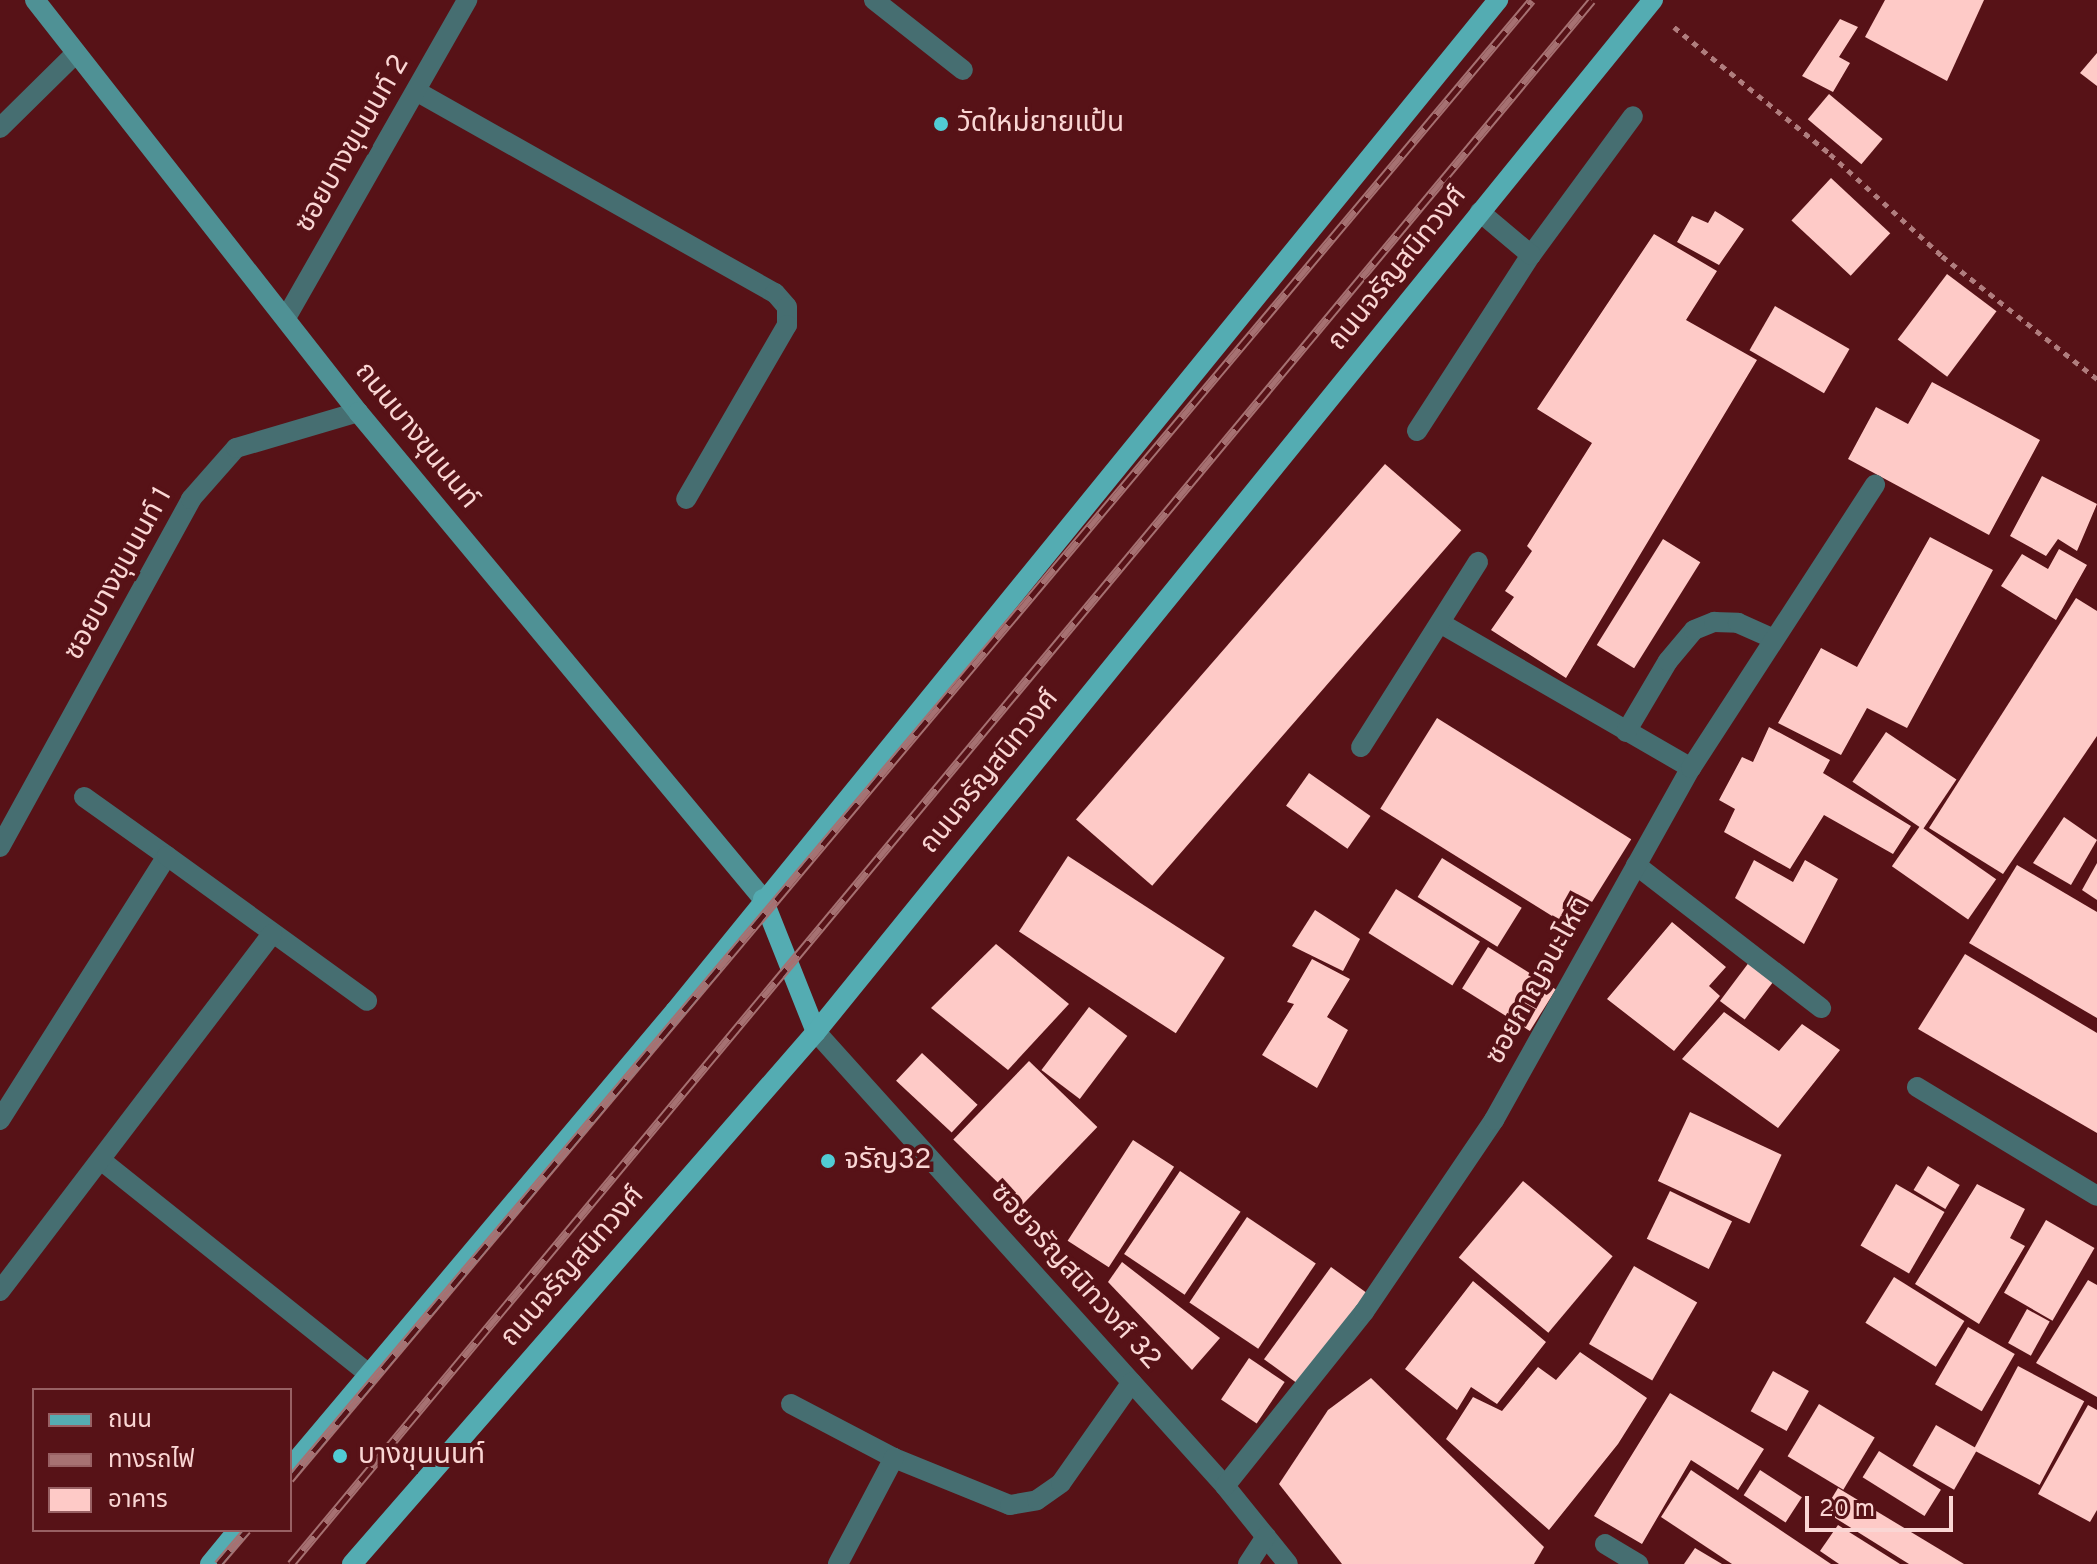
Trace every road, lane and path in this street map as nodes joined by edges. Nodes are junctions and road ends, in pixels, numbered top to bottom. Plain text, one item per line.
1 (35, 0) edge
2 (467, 0) edge
3 (874, 0) edge
4 (1498, 0) edge
5 (1653, 0) edge
6 (1674, 27) dead end
7 (76, 53) junction
8 (963, 70) dead end
9 (416, 91) junction
10 (1633, 116) dead end
11 (0, 128) edge
12 (1480, 212) junction
13 (1531, 255) junction
14 (287, 316) junction
15 (2097, 379) edge
16 (358, 412) junction
17 (1417, 431) dead end
18 (1875, 485) dead end
19 (686, 499) dead end
20 (1478, 562) dead end
21 (1440, 623) junction
22 (1774, 639) junction
23 (1626, 732) junction
24 (1361, 747) dead end
25 (1691, 768) junction
26 (84, 797) dead end
27 (0, 847) edge
28 (167, 856) junction
29 (1636, 865) junction
30 (763, 899) junction
31 (272, 934) junction
32 (367, 1001) dead end
33 (1821, 1008) dead end
34 (816, 1032) junction
35 (1917, 1087) dead end
36 (0, 1120) edge
37 (102, 1161) junction
38 (2097, 1196) edge
39 (0, 1291) edge
40 (369, 1374) junction
41 (1132, 1382) junction
42 (791, 1404) dead end
43 (894, 1458) junction
44 (292, 1466) edge
45 (1225, 1486) junction
46 (236, 1532) edge
47 (1266, 1536) junction
48 (1605, 1544) dead end
49 (210, 1564) edge
50 (352, 1564) edge
51 (838, 1564) edge
52 (1248, 1564) edge
53 (1288, 1564) edge
54 (1638, 1564) edge

1 - 7 street, ถนนบางขุนนนท์
2 - 9 street, ซอยบางขุนนนท์ 2
3 - 8 street
4 - 30 main road
5 - 12 main road, ถนนจรัญสนิทวงศ์
6 - 15 path
7 - 11 street
7 - 14 street, ถนนบางขุนนนท์
9 - 14 street, ซอยบางขุนนนท์ 2
9 - 19 street
10 - 13 street
12 - 13 street
12 - 34 main road, ถนนจรัญสนิทวงศ์
13 - 17 street
14 - 16 street, ถนนบางขุนนนท์
16 - 27 street, ซอยบางขุนนนท์ 1
16 - 30 street, ถนนบางขุนนนท์
18 - 22 street, ซอยกาญจนะโหติ
20 - 21 street
21 - 23 street
21 - 24 street
22 - 23 street
22 - 25 street, ซอยกาญจนะโหติ
23 - 25 street
25 - 29 street, ซอยกาญจนะโหติ
26 - 28 street
28 - 31 street
28 - 36 street
29 - 33 street
29 - 45 street, ซอยกาญจนะโหติ
30 - 34 main road
30 - 40 main road
31 - 32 street
31 - 37 street
34 - 41 street, ซอยจรัญสนิทวงศ์ 32
34 - 50 main road, ถนนจรัญสนิทวงศ์
35 - 38 street
37 - 39 street
37 - 40 street
40 - 44 main road
41 - 43 street
41 - 45 street, ซอยจรัญสนิทวงศ์ 32
42 - 43 street
43 - 51 street
45 - 47 street, ซอยจรัญสนิทวงศ์ 32
46 - 49 main road
47 - 52 street
47 - 53 street, ซอยจรัญสนิทวงศ์ 32
48 - 54 street

